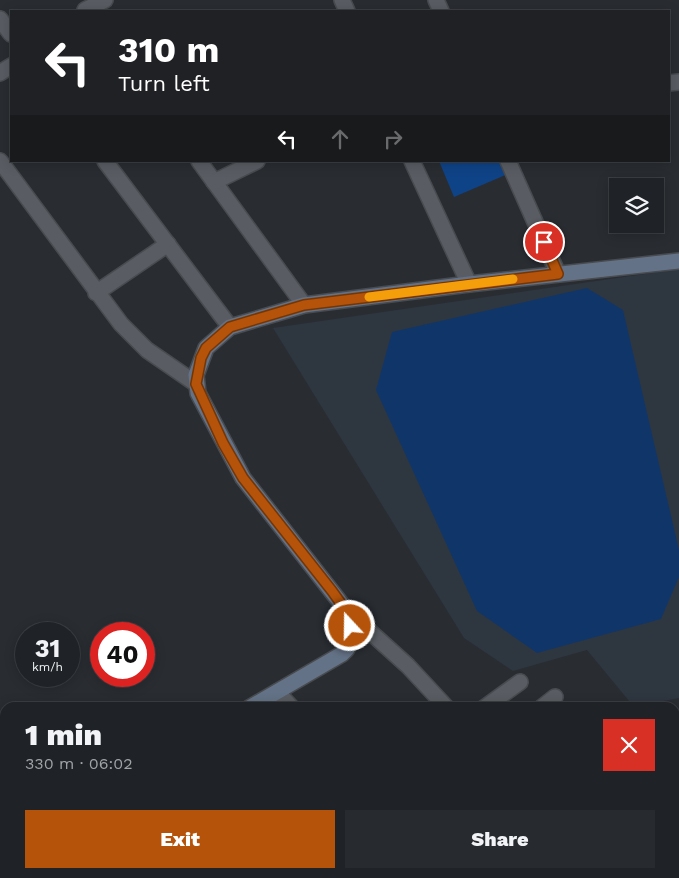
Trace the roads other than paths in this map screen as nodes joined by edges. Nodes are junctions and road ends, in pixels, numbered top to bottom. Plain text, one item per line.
1 (106, 0) edge
2 (83, 7) edge
3 (0, 19) edge
4 (10, 33) edge
5 (0, 161) edge
6 (106, 162) edge
7 (200, 162) edge
8 (255, 162) edge
9 (412, 162) edge
10 (508, 162) edge
11 (214, 182) junction
12 (168, 244) junction
13 (679, 261) edge
14 (558, 274) junction
15 (469, 284) junction
16 (96, 293) junction
17 (304, 305) junction
18 (230, 327) junction
19 (196, 384) junction
20 (347, 612) junction
21 (520, 682) dead end
22 (278, 692) junction
23 (555, 697) dead end
24 (260, 702) edge
25 (287, 702) edge
26 (441, 702) edge
27 (492, 702) edge
28 (549, 702) edge

1 - 2 street
3 - 4 street
5 - 16 street
6 - 12 street
7 - 11 street
8 - 11 street
9 - 15 street
10 - 14 street
11 - 17 street
12 - 16 street
12 - 18 street
13 - 14 street
14 - 15 street
15 - 17 street
16 - 19 street
17 - 18 street
18 - 19 street
19 - 20 street
20 - 22 street
20 - 26 street
21 - 27 street
22 - 24 street
22 - 25 street
23 - 28 street

